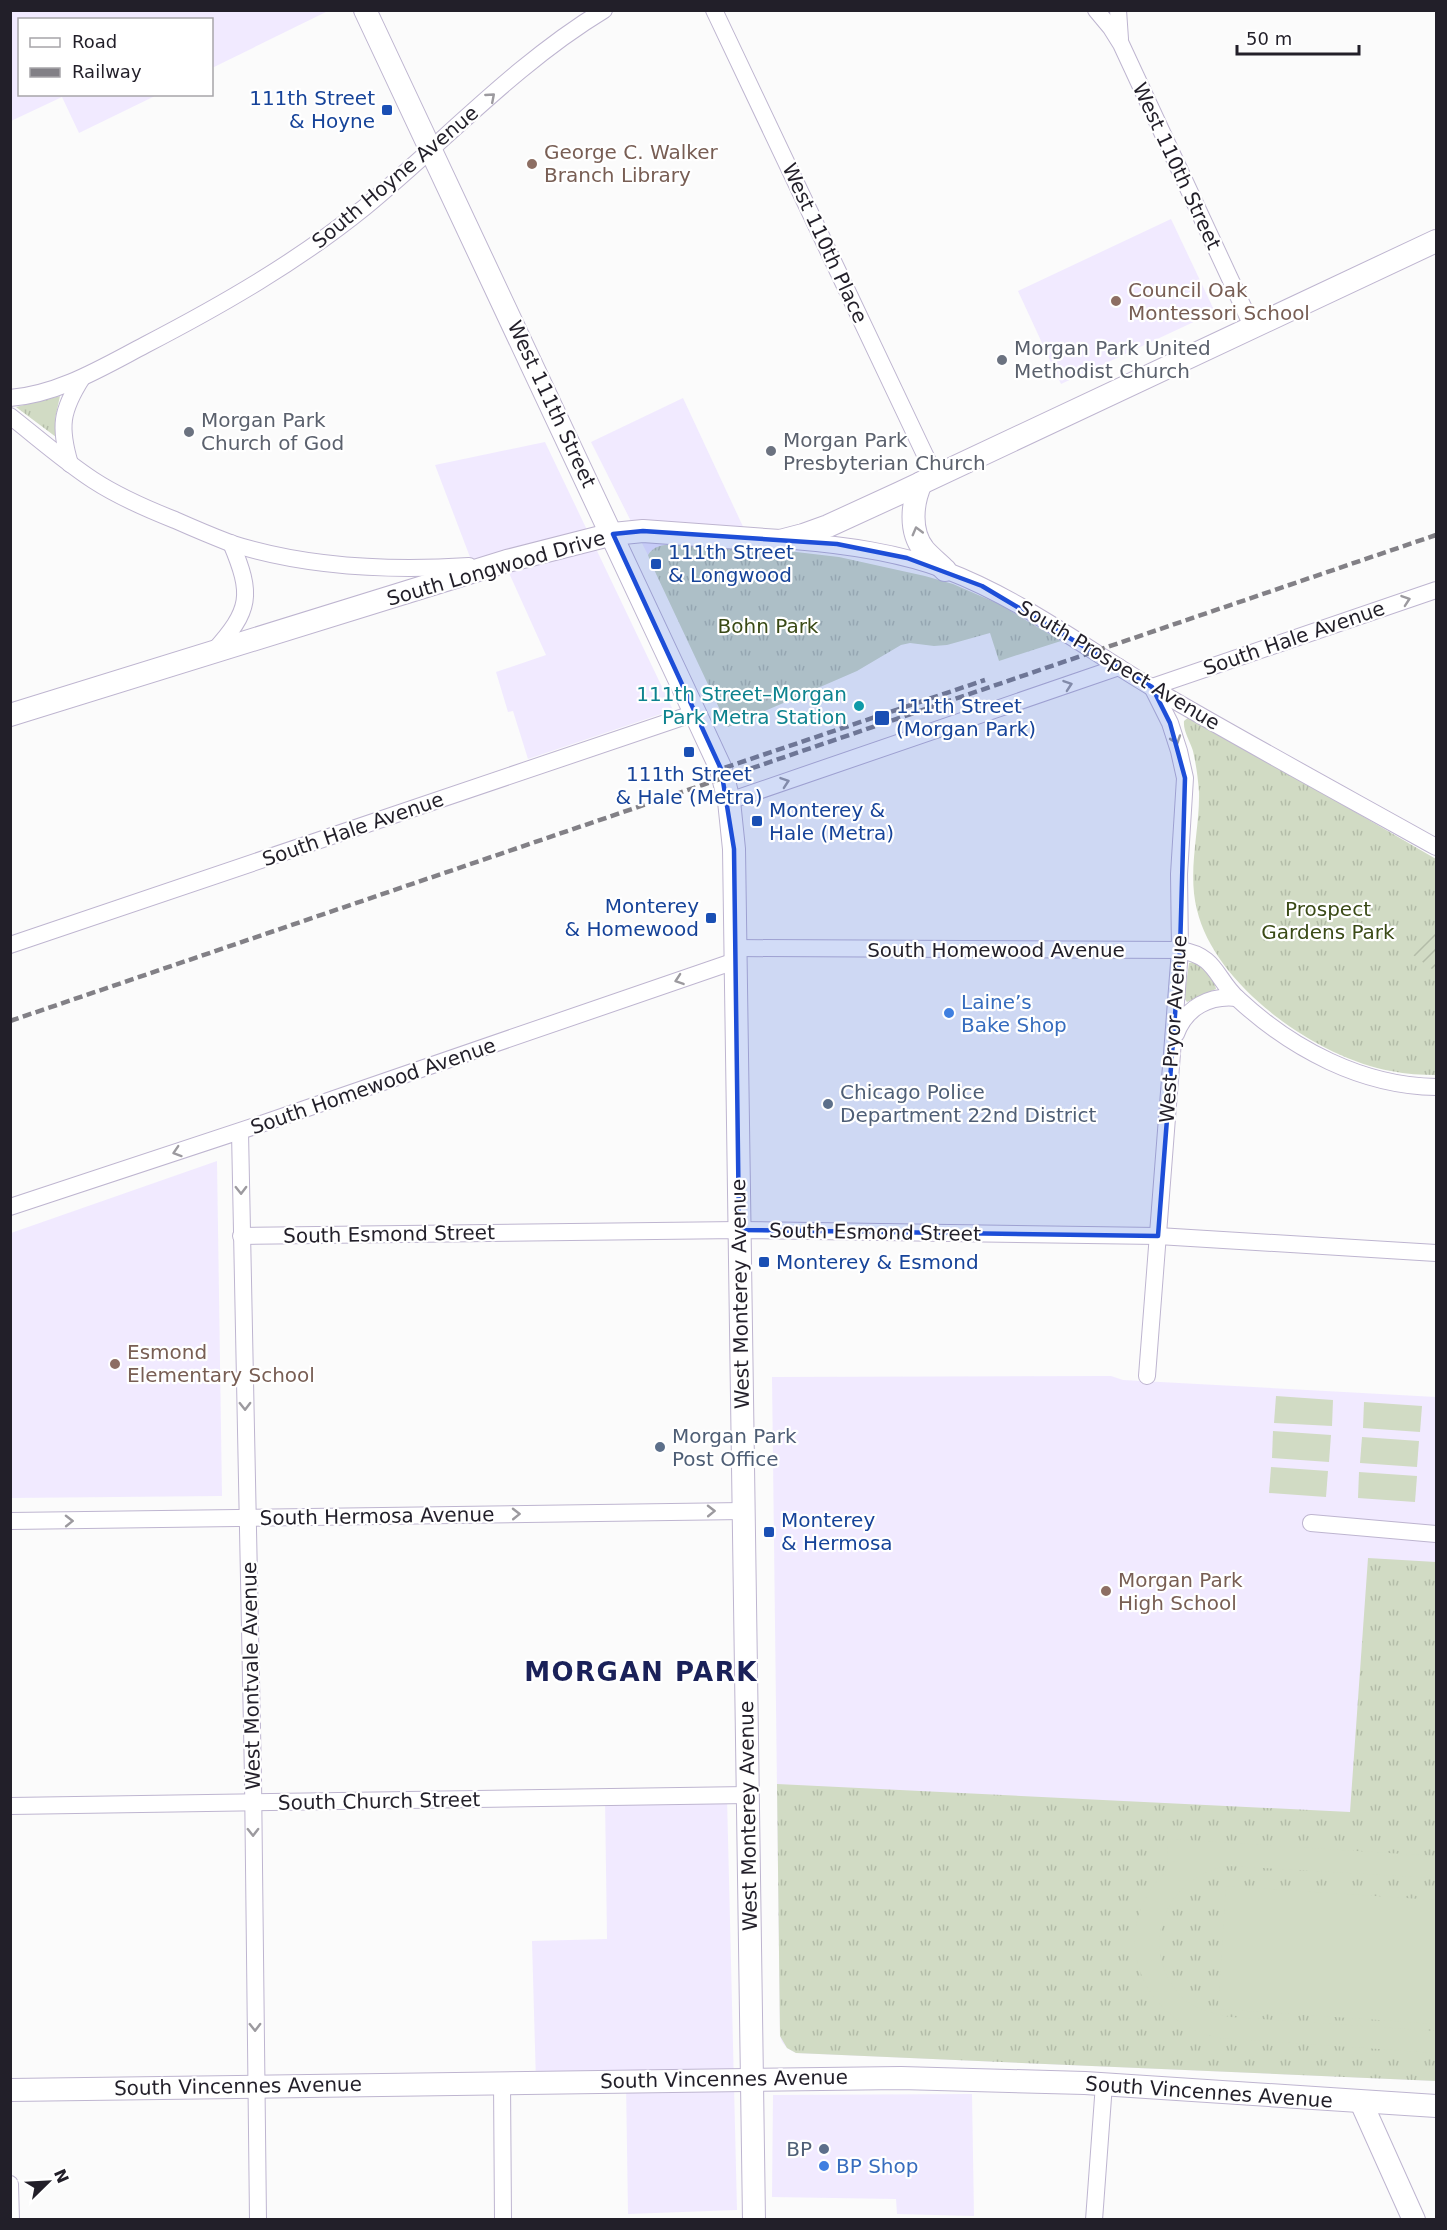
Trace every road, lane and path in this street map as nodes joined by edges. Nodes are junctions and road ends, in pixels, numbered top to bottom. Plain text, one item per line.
1 (365, 10) edge
2 (604, 10) edge
3 (714, 10) edge
4 (1096, 10) edge
5 (1118, 10) edge
6 (1121, 44) junction
7 (431, 149) junction
8 (1437, 241) edge
9 (1252, 326) junction
10 (81, 378) junction
11 (10, 398) edge
12 (10, 416) edge
13 (70, 464) junction
14 (928, 479) junction
15 (613, 534) junction
16 (780, 541) junction
17 (231, 543) junction
18 (512, 560) junction
19 (945, 570) junction
20 (1437, 590) edge
21 (213, 653) junction
22 (1119, 667) junction
23 (1152, 687) junction
24 (695, 713) junction
25 (10, 715) edge
26 (729, 801) junction
27 (1437, 848) edge
28 (10, 945) edge
29 (1180, 950) junction
30 (735, 954) junction
31 (1237, 998) junction
32 (1173, 1044) junction
33 (1437, 1087) edge
34 (240, 1132) junction
35 (10, 1207) edge
36 (739, 1230) junction
37 (242, 1236) junction
38 (1158, 1236) junction
39 (1437, 1253) edge
40 (1147, 1376) dead end
41 (743, 1511) junction
42 (248, 1518) junction
43 (10, 1521) edge
44 (1311, 1523) dead end
45 (1437, 1534) edge
46 (748, 1795) junction
47 (253, 1803) junction
48 (10, 1806) edge
49 (753, 2078) junction
50 (502, 2082) junction
51 (1104, 2084) junction
52 (256, 2086) junction
53 (10, 2090) edge
54 (1361, 2102) junction
55 (1437, 2106) edge
56 (10, 2184) edge
57 (11, 2220) edge
58 (258, 2220) edge
59 (503, 2220) edge
60 (754, 2220) edge
61 (1094, 2220) edge
62 (1414, 2220) edge

1 - 7 main road, West 111th Street
7 -> 2 street, South Hoyne Avenue
3 - 14 street, West 110th Place
4 - 6 street, West 110th Street
5 - 6 street
6 - 9 street, West 110th Street
7 - 10 street, South Hoyne Avenue
7 - 15 main road, West 111th Street
8 - 9 main road, South Longwood Drive
9 - 14 main road, South Longwood Drive
10 - 11 street, South Hoyne Avenue
10 - 13 street
12 - 13 street
13 - 17 street
14 - 16 main road, South Longwood Drive
19 -> 14 main road
15 - 16 main road, South Longwood Drive
15 - 18 main road, South Longwood Drive
15 - 24 main road, West 111th Street
16 - 19 street, South Prospect Avenue
17 - 18 street
17 - 21 street
18 - 21 main road, South Longwood Drive
19 - 22 street, South Prospect Avenue
23 -> 20 street, South Hale Avenue
21 - 25 main road, South Longwood Drive
22 - 23 street, South Prospect Avenue
26 -> 22 street
23 - 27 street, South Prospect Avenue
23 -> 29 street, West Pryor Avenue
24 - 26 main road, West 111th Street
24 - 28 street, South Hale Avenue
26 - 30 main road, West Monterey Avenue
29 - 30 street, South Homewood Avenue
29 - 31 street, South Homewood Avenue
29 - 32 street, West Pryor Avenue
30 -> 34 street, South Homewood Avenue
30 - 36 main road, West Monterey Avenue
31 - 32 street
31 - 33 street, South Homewood Avenue
32 - 38 street, West Pryor Avenue
34 -> 35 street, South Homewood Avenue
34 -> 37 street, West Montvale Avenue
36 - 37 street, South Esmond Street
36 - 38 street, South Esmond Street
36 - 41 main road, West Monterey Avenue
37 -> 42 street, West Montvale Avenue
38 - 39 street, South Esmond Street
38 - 40 street, West Pryor Avenue
42 -> 41 street, South Hermosa Avenue
41 - 46 main road, West Monterey Avenue
43 -> 42 street, South Hermosa Avenue
42 - 47 street, West Montvale Avenue
44 - 45 street
46 - 47 street, South Church Street
46 - 49 main road, West Monterey Avenue
47 - 48 street, South Church Street
47 -> 52 street, West Montvale Avenue
49 - 50 main road, South Vincennes Avenue
49 - 51 main road, South Vincennes Avenue
49 - 60 main road, West Monterey Avenue
50 - 52 main road, South Vincennes Avenue
50 - 59 street
51 - 54 main road, South Vincennes Avenue
51 - 61 street
52 - 53 main road, South Vincennes Avenue
52 - 58 street, West Montvale Avenue
54 - 55 main road, South Vincennes Avenue
54 - 62 main road
56 - 57 street

